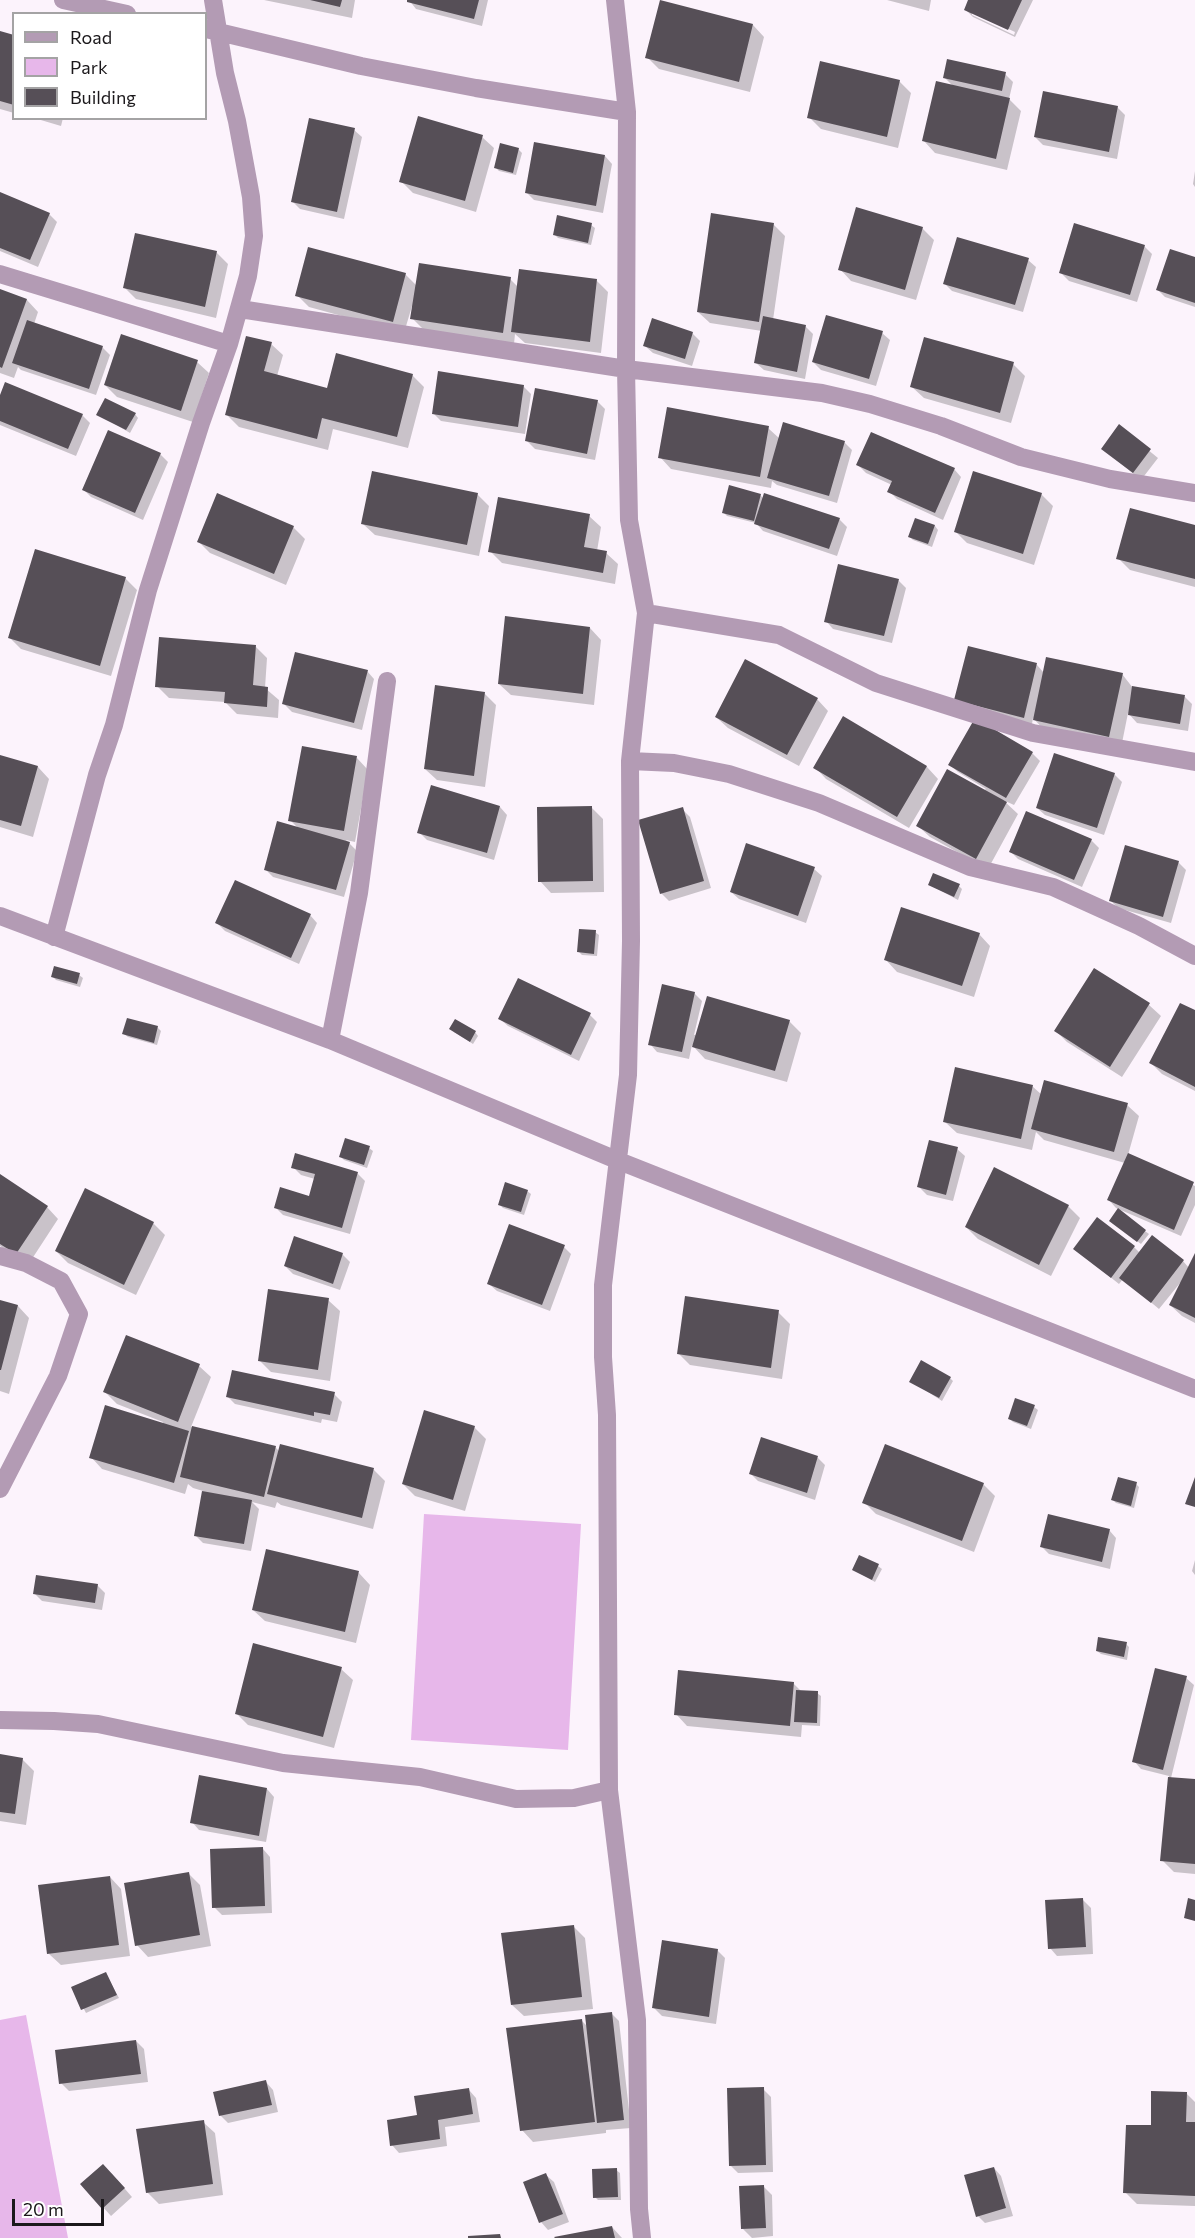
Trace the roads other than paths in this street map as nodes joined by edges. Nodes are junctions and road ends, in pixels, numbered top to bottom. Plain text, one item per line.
1 (63, 0) edge
2 (213, 0) edge
3 (615, 0) edge
4 (118, 12) edge
5 (213, 31) edge
6 (627, 112) junction
7 (0, 274) edge
8 (240, 309) junction
9 (229, 344) junction
10 (626, 369) junction
11 (1195, 493) edge
12 (646, 613) junction
13 (387, 681) dead end
14 (630, 761) junction
15 (1195, 762) edge
16 (0, 916) edge
17 (54, 937) junction
18 (1195, 956) edge
19 (330, 1040) junction
20 (618, 1161) junction
21 (0, 1256) edge
22 (1195, 1389) edge
23 (0, 1489) edge
24 (0, 1720) edge
25 (609, 1790) junction
26 (642, 2238) edge

1 - 4 street
2 - 5 street
3 - 6 street
5 - 6 street
5 - 8 street
6 - 10 street
7 - 9 street
8 - 9 street
8 - 10 street
9 - 17 street
10 - 11 street
10 - 12 street
12 - 14 street
12 - 15 street
13 - 19 street
14 - 18 street
14 - 20 street
16 - 17 street
17 - 19 street
19 - 20 street
20 - 22 street
20 - 25 street
21 - 23 street
24 - 25 street
25 - 26 street

